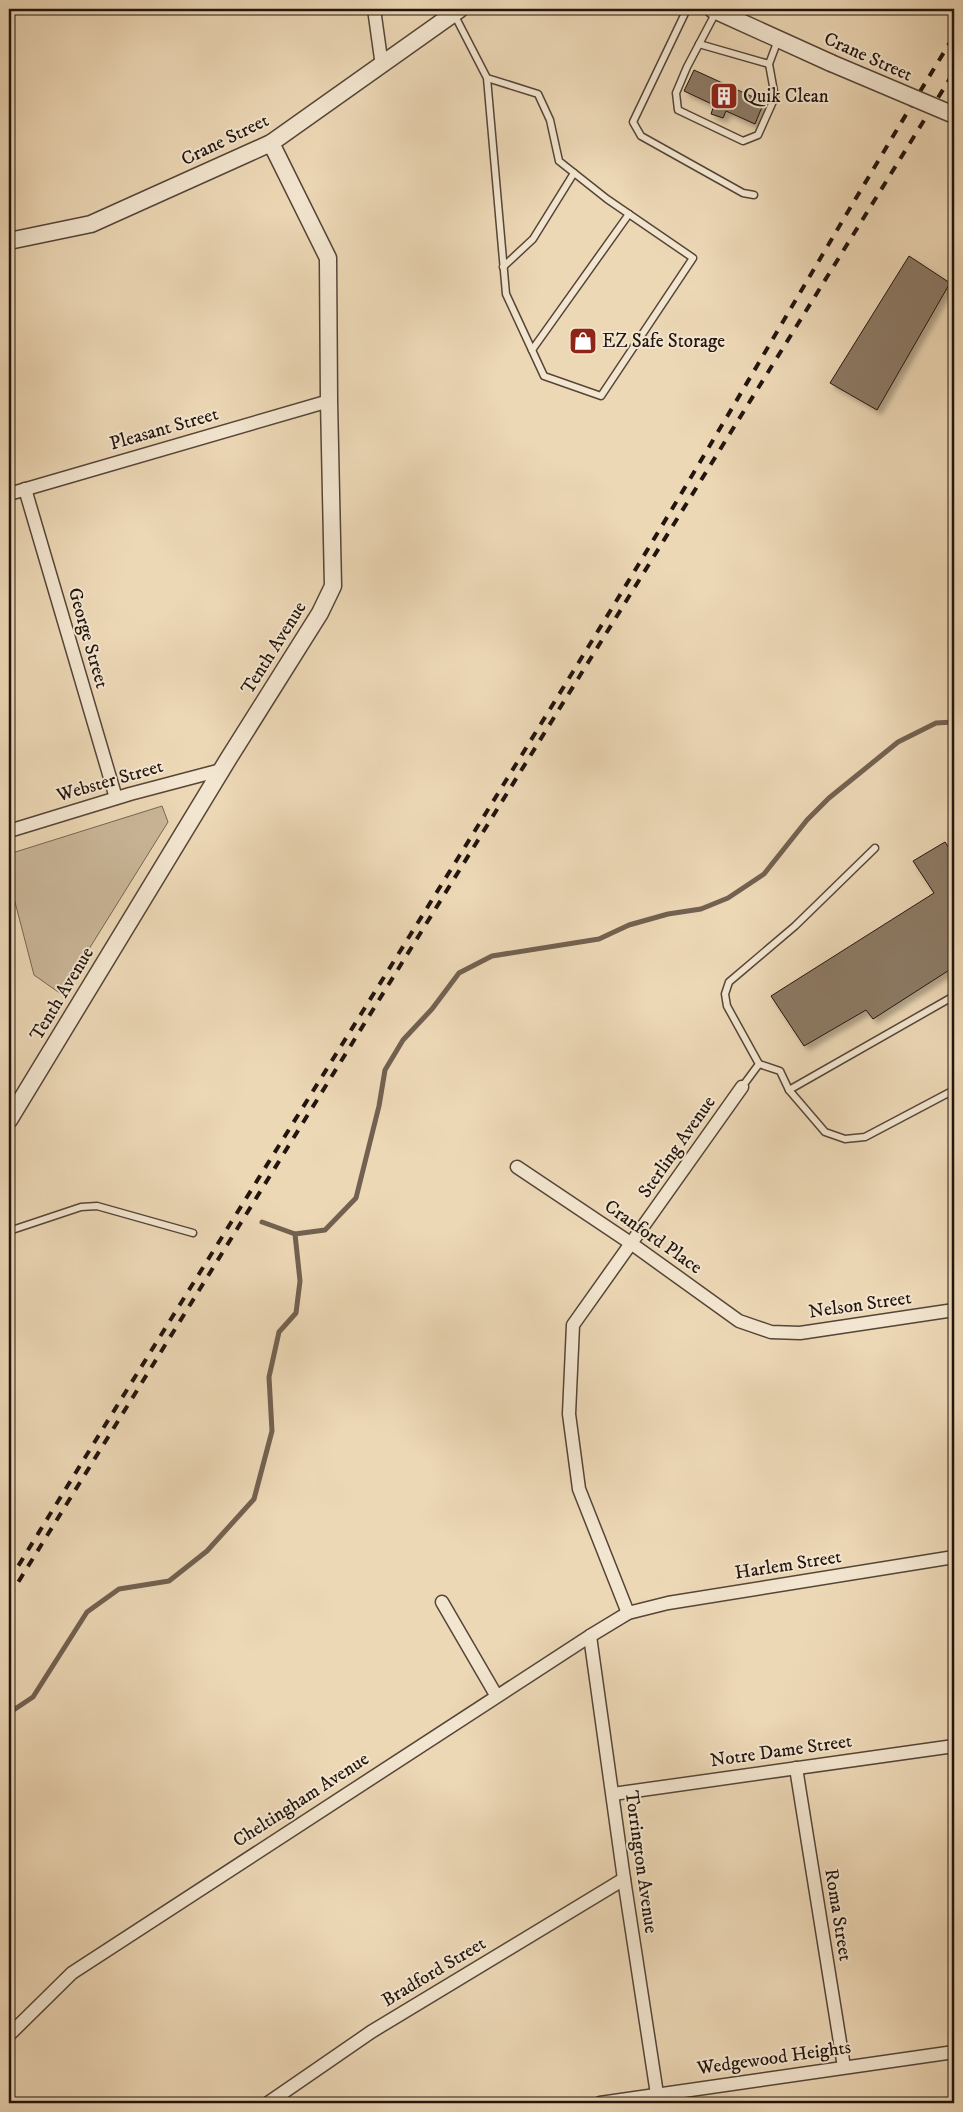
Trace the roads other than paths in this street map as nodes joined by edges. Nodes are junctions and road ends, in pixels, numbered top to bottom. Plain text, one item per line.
1 (374, 9) edge
2 (687, 9) edge
3 (714, 10) edge
4 (457, 11) edge
5 (778, 39) junction
6 (699, 44) junction
7 (769, 64) junction
8 (382, 66) junction
9 (488, 78) junction
10 (954, 116) edge
11 (270, 143) junction
12 (574, 172) junction
13 (754, 194) dead end
14 (629, 214) junction
15 (9, 241) edge
16 (504, 267) junction
17 (532, 350) junction
18 (329, 401) junction
19 (25, 489) junction
20 (9, 494) edge
21 (222, 770) junction
22 (116, 798) junction
23 (9, 830) edge
24 (875, 848) dead end
25 (954, 996) edge
26 (759, 1064) junction
27 (742, 1087) joint
28 (789, 1090) junction
29 (954, 1090) edge
30 (9, 1120) edge
31 (517, 1167) dead end
32 (9, 1230) edge
33 (193, 1233) dead end
34 (632, 1244) junction
35 (954, 1310) edge
36 (771, 1332) joint
37 (954, 1557) edge
38 (442, 1602) dead end
39 (628, 1614) junction
40 (590, 1636) junction
41 (496, 1695) junction
42 (954, 1746) edge
43 (796, 1768) junction
44 (613, 1794) junction
45 (624, 1879) junction
46 (9, 2035) edge
47 (954, 2052) edge
48 (844, 2067) junction
49 (657, 2094) junction
50 (268, 2103) edge
51 (600, 2103) edge

1 - 8 street
2 - 13 lane
3 - 5 street, Crane Street
3 - 6 lane
4 - 8 street, Crane Street
4 - 9 lane
5 - 7 lane
5 - 10 street, Crane Street, bridge
6 - 7 lane
6 - 7 lane
8 - 11 street, Crane Street
9 - 12 lane
9 - 16 lane
11 - 15 street, Crane Street
11 - 18 street, Tenth Avenue
12 - 14 lane
12 - 16 lane
14 - 17 lane
14 - 17 lane
16 - 17 lane
18 - 19 street, Pleasant Street
18 - 21 street, Tenth Avenue
19 - 20 street, Pleasant Street
19 - 22 street, George Street
21 - 22 street, Webster Street
21 - 30 street, Tenth Avenue
22 - 23 street, Webster Street
24 - 26 lane
25 - 28 lane
26 - 27 lane
26 - 28 lane
27 - 34 street, Sterling Avenue
28 - 29 lane
31 - 34 street, Cranford Place
32 - 33 lane
34 - 36 street, Cranford Place
34 - 39 street, Sterling Avenue
35 - 36 street, Nelson Street
37 - 39 street, Harlem Street
38 - 41 street
39 - 40 street, Cheltingham Avenue
40 - 41 street, Cheltingham Avenue
40 - 44 street, Torrington Avenue
41 - 46 street, Cheltingham Avenue
42 - 43 street, Notre Dame Street
43 - 44 street, Notre Dame Street
43 - 48 street, Roma Street
44 - 45 street, Torrington Avenue
45 - 49 street, Torrington Avenue
45 - 50 street, Bradford Street
47 - 48 street, Wedgewood Heights
48 - 49 street, Wedgewood Heights
49 - 51 street, Wedgewood Heights

